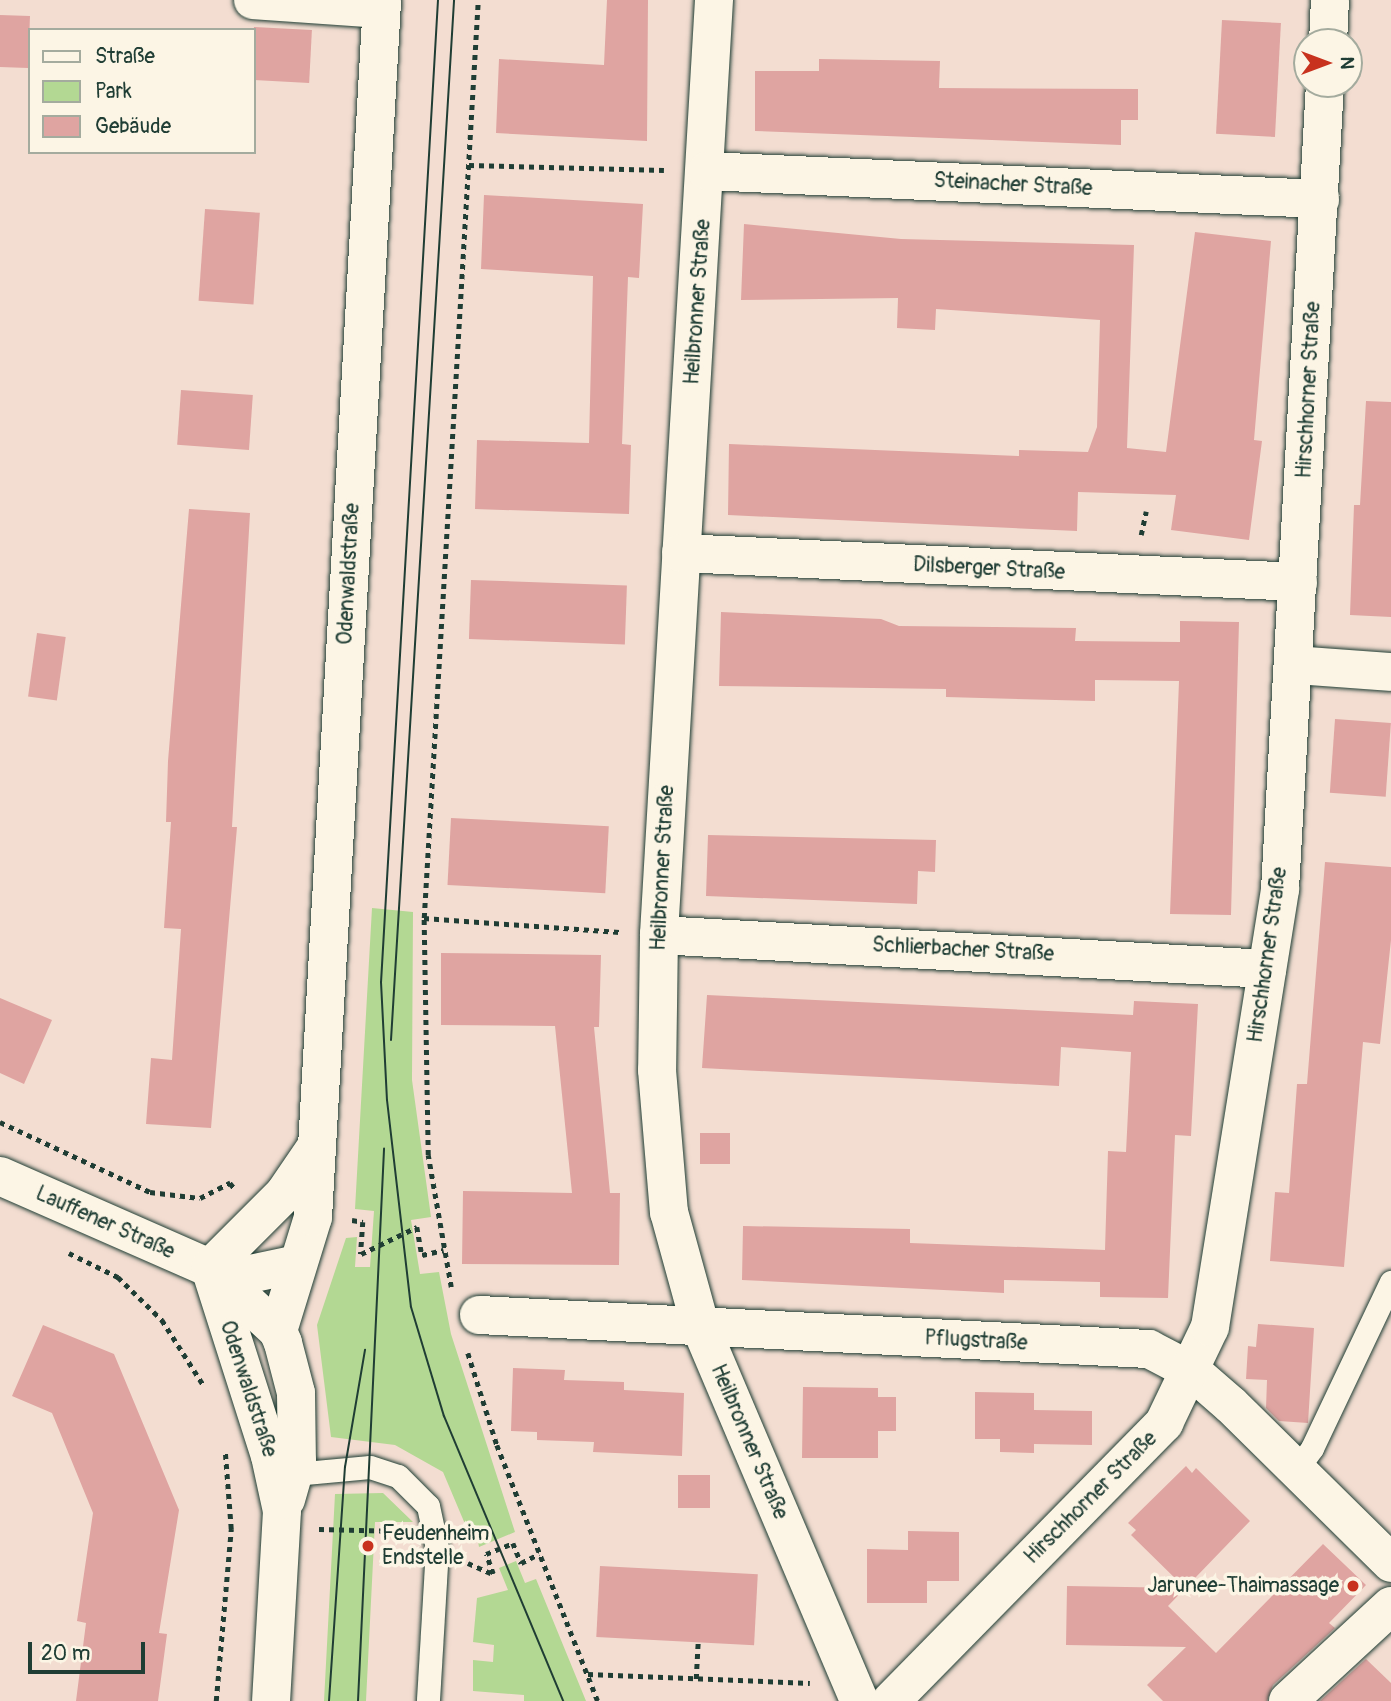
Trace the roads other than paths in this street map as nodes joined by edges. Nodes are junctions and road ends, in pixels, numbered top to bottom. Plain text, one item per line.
1 (253, 0) edge
2 (714, 0) edge
3 (1330, 0) edge
4 (382, 5) edge
5 (1329, 28) edge
6 (1324, 98) edge
7 (707, 171) junction
8 (1320, 199) junction
9 (681, 553) junction
10 (1298, 582) junction
11 (1295, 665) junction
12 (1391, 673) edge
13 (659, 935) junction
14 (1267, 969) junction
15 (316, 1147) junction
16 (0, 1176) edge
17 (297, 1264) junction
18 (210, 1268) junction
19 (1391, 1282) edge
20 (466, 1318) road end
21 (701, 1328) junction
22 (278, 1331) junction
23 (1193, 1372) junction
24 (1299, 1466) junction
25 (294, 1474) junction
26 (282, 1511) junction
27 (1391, 1563) edge
28 (1391, 1606) edge
29 (856, 1693) edge
30 (271, 1701) edge
31 (428, 1701) edge
32 (891, 1701) edge
33 (1289, 1701) edge

1 - 4 street
2 - 7 street, Heilbronner Straße
3 - 5 street
4 - 15 street, Odenwaldstraße
6 - 8 street, Hirschhorner Straße
7 - 8 street, Steinacher Straße
7 - 9 street, Heilbronner Straße
8 - 10 street, Hirschhorner Straße
9 - 10 street, Dilsberger Straße
9 - 13 street, Heilbronner Straße
10 - 11 street, Hirschhorner Straße
11 - 12 street
11 - 14 street, Hirschhorner Straße
13 - 14 street, Schlierbacher Straße
13 - 21 street, Heilbronner Straße
14 - 23 street, Hirschhorner Straße
15 - 17 street, Odenwaldstraße
15 - 18 street
16 - 18 street, Lauffener Straße
17 - 18 street
17 - 22 street, Odenwaldstraße
18 - 22 street, Odenwaldstraße
18 - 26 street, Odenwaldstraße
19 - 24 lane
20 - 21 street, Pflugstraße
21 - 23 street, Pflugstraße
21 - 29 street, Heilbronner Straße
22 - 25 street, Odenwaldstraße
23 - 24 street, Pflugstraße
23 - 32 street, Hirschhorner Straße
24 - 27 street, Pflugstraße
25 - 26 street, Odenwaldstraße
25 - 31 lane, Odenwaldstraße
26 - 30 street, Odenwaldstraße
28 - 33 street

